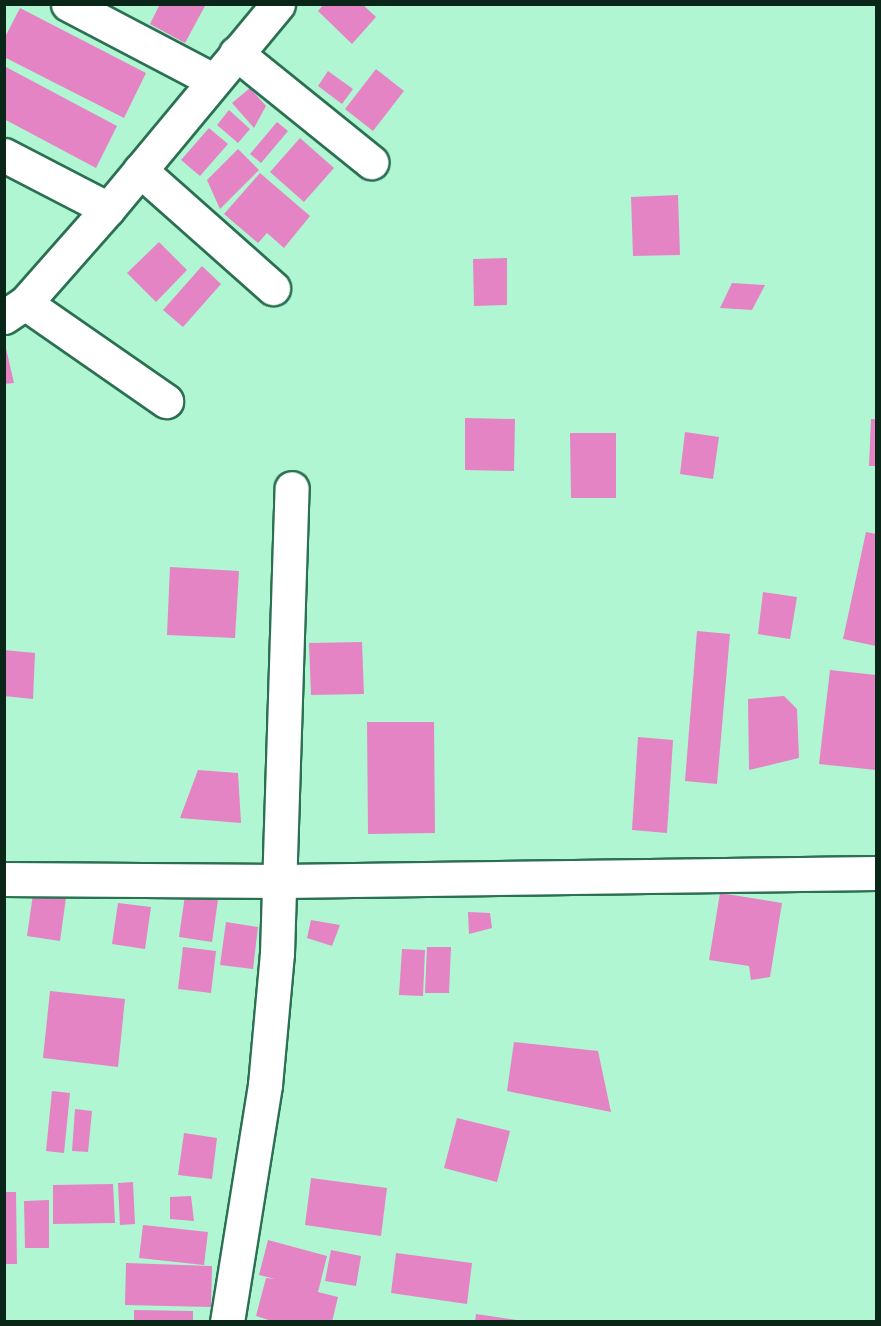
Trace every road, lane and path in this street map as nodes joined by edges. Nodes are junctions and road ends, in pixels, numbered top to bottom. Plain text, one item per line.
1 (68, 4) edge
2 (278, 4) edge
3 (236, 53) junction
4 (213, 80) junction
5 (4, 155) edge
6 (371, 162) dead end
7 (140, 170) junction
8 (108, 209) junction
9 (273, 288) dead end
10 (15, 310) edge
11 (166, 401) dead end
12 (292, 488) dead end
13 (876, 873) edge
14 (4, 879) edge
15 (282, 881) junction
16 (227, 1322) edge

1 - 4 street
2 - 3 street
3 - 4 street
3 - 6 street
4 - 7 street
5 - 8 street
7 - 8 street
7 - 9 street
8 - 10 street
10 - 11 street
12 - 15 street
13 - 15 street
14 - 15 street
15 - 16 street

